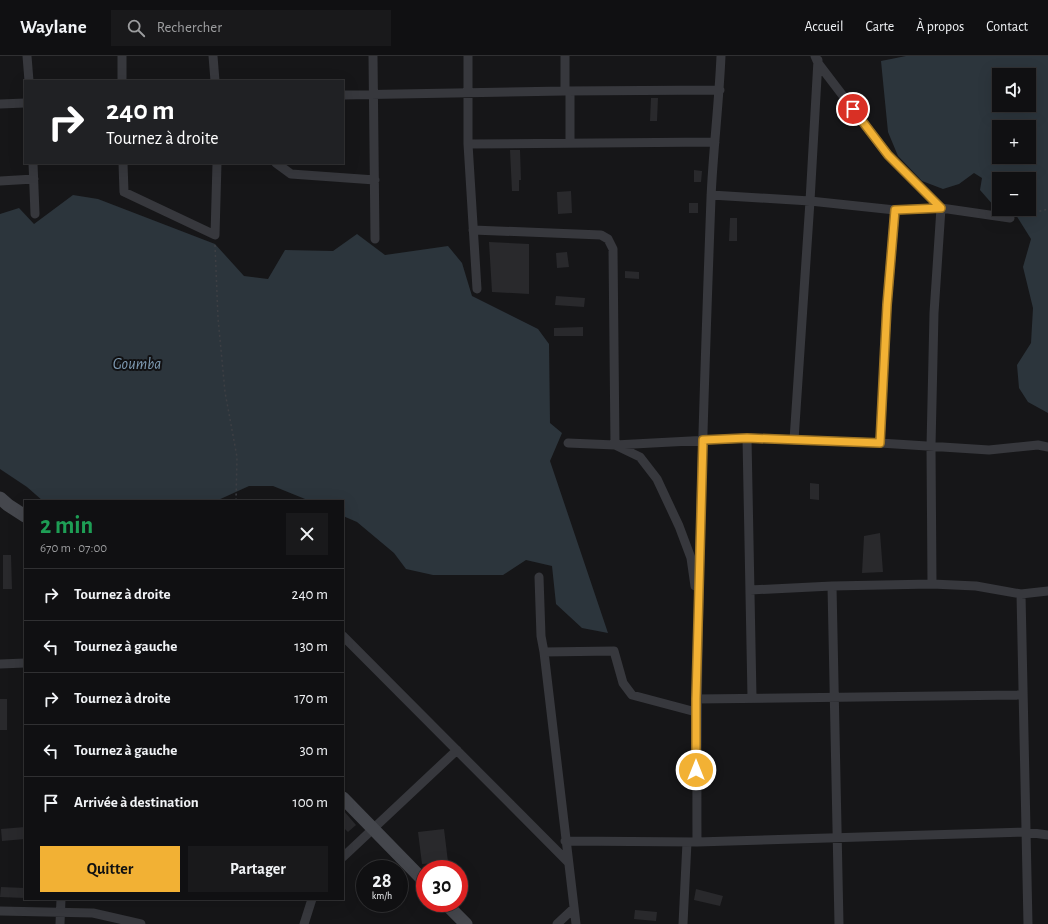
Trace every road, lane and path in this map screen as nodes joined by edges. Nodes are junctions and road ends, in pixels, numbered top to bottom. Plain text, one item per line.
1 (27, 56) edge
2 (122, 56) edge
3 (213, 56) edge
4 (373, 56) edge
5 (468, 56) edge
6 (565, 56) edge
7 (721, 56) edge
8 (817, 58) edge
9 (29, 80) edge
10 (122, 80) edge
11 (214, 80) edge
12 (720, 90) junction
13 (568, 91) junction
14 (468, 93) junction
15 (374, 94) junction
16 (344, 95) edge
17 (24, 103) edge
18 (0, 104) edge
19 (570, 142) junction
20 (714, 142) junction
21 (468, 144) junction
22 (33, 164) edge
23 (123, 164) edge
24 (217, 164) edge
25 (277, 164) edge
26 (34, 179) junction
27 (375, 180) junction
28 (0, 181) edge
29 (711, 195) junction
30 (810, 200) junction
31 (941, 208) junction
32 (1048, 209) edge
33 (895, 210) junction
34 (35, 214) dead end
35 (1010, 218) joint
36 (473, 230) junction
37 (215, 235) junction
38 (375, 239) dead end
39 (477, 289) dead end
40 (747, 438) junction
41 (703, 440) junction
42 (794, 440) junction
43 (568, 443) dead end
44 (880, 443) junction
45 (615, 445) junction
46 (931, 446) junction
47 (1048, 447) edge
48 (0, 498) edge
49 (236, 500) edge
50 (24, 515) edge
51 (539, 577) dead end
52 (932, 584) junction
53 (832, 586) junction
54 (750, 590) junction
55 (1048, 591) edge
56 (1021, 594) junction
57 (698, 612) junction
58 (344, 637) edge
59 (544, 652) junction
60 (24, 663) edge
61 (0, 664) edge
62 (1023, 695) junction
63 (752, 697) junction
64 (833, 698) junction
65 (696, 699) junction
66 (696, 712) junction
67 (457, 750) junction
68 (344, 799) edge
69 (373, 829) junction
70 (1026, 832) junction
71 (1048, 835) edge
72 (836, 838) junction
73 (565, 841) junction
74 (687, 842) junction
75 (697, 842) junction
76 (344, 857) edge
77 (568, 862) junction
78 (416, 873) edge
79 (61, 900) edge
80 (312, 900) edge
81 (573, 909) junction
82 (0, 911) edge
83 (60, 912) junction
84 (454, 912) edge
85 (60, 924) edge
86 (141, 924) edge
87 (304, 924) edge
88 (466, 924) edge
89 (557, 924) edge
90 (576, 924) edge
91 (683, 924) edge
92 (839, 924) edge
93 (1028, 924) edge

1 - 9 street
2 - 10 street
3 - 11 street
4 - 15 street
5 - 14 street
6 - 13 street
7 - 12 street
8 - 30 street
8 - 31 street
12 - 13 street
12 - 20 street
13 - 14 street
13 - 19 street
14 - 15 street
14 - 21 street
15 - 16 street
15 - 27 street
17 - 18 street
19 - 20 street
19 - 21 street
20 - 29 street
21 - 36 street
22 - 26 street
23 - 37 street
24 - 37 street
25 - 27 street
26 - 28 street
26 - 34 street
27 - 38 street
29 - 30 street
29 - 41 street
30 - 33 street
30 - 42 street
31 - 33 street
31 - 35 street
31 - 46 street
32 - 35 path
33 - 44 street
36 - 39 street
36 - 45 street
37 - 49 path
40 - 41 street
40 - 42 street
40 - 54 street
41 - 45 street
41 - 57 street
42 - 44 street
43 - 45 street
44 - 46 street
45 - 57 street
46 - 47 street
46 - 52 street
48 - 50 main road
51 - 59 street
52 - 53 street
52 - 56 street
53 - 54 street
53 - 64 street
54 - 63 street
55 - 56 street
56 - 62 street
57 - 65 street
58 - 67 street
59 - 66 street
59 - 73 street
60 - 61 street
62 - 64 street
62 - 70 street
63 - 64 street
63 - 65 street
64 - 72 street
65 - 66 street
66 - 75 street
67 - 69 street
67 - 77 street
68 - 69 main road
69 - 76 street
69 - 78 main road
70 - 71 street
70 - 72 street
70 - 93 street
72 - 75 street
72 - 92 street
73 - 74 street
73 - 77 street
74 - 75 street
74 - 91 street
77 - 81 street
79 - 83 street
80 - 87 street
81 - 89 street
81 - 90 street
82 - 83 street
83 - 85 street
83 - 86 street
84 - 88 main road

